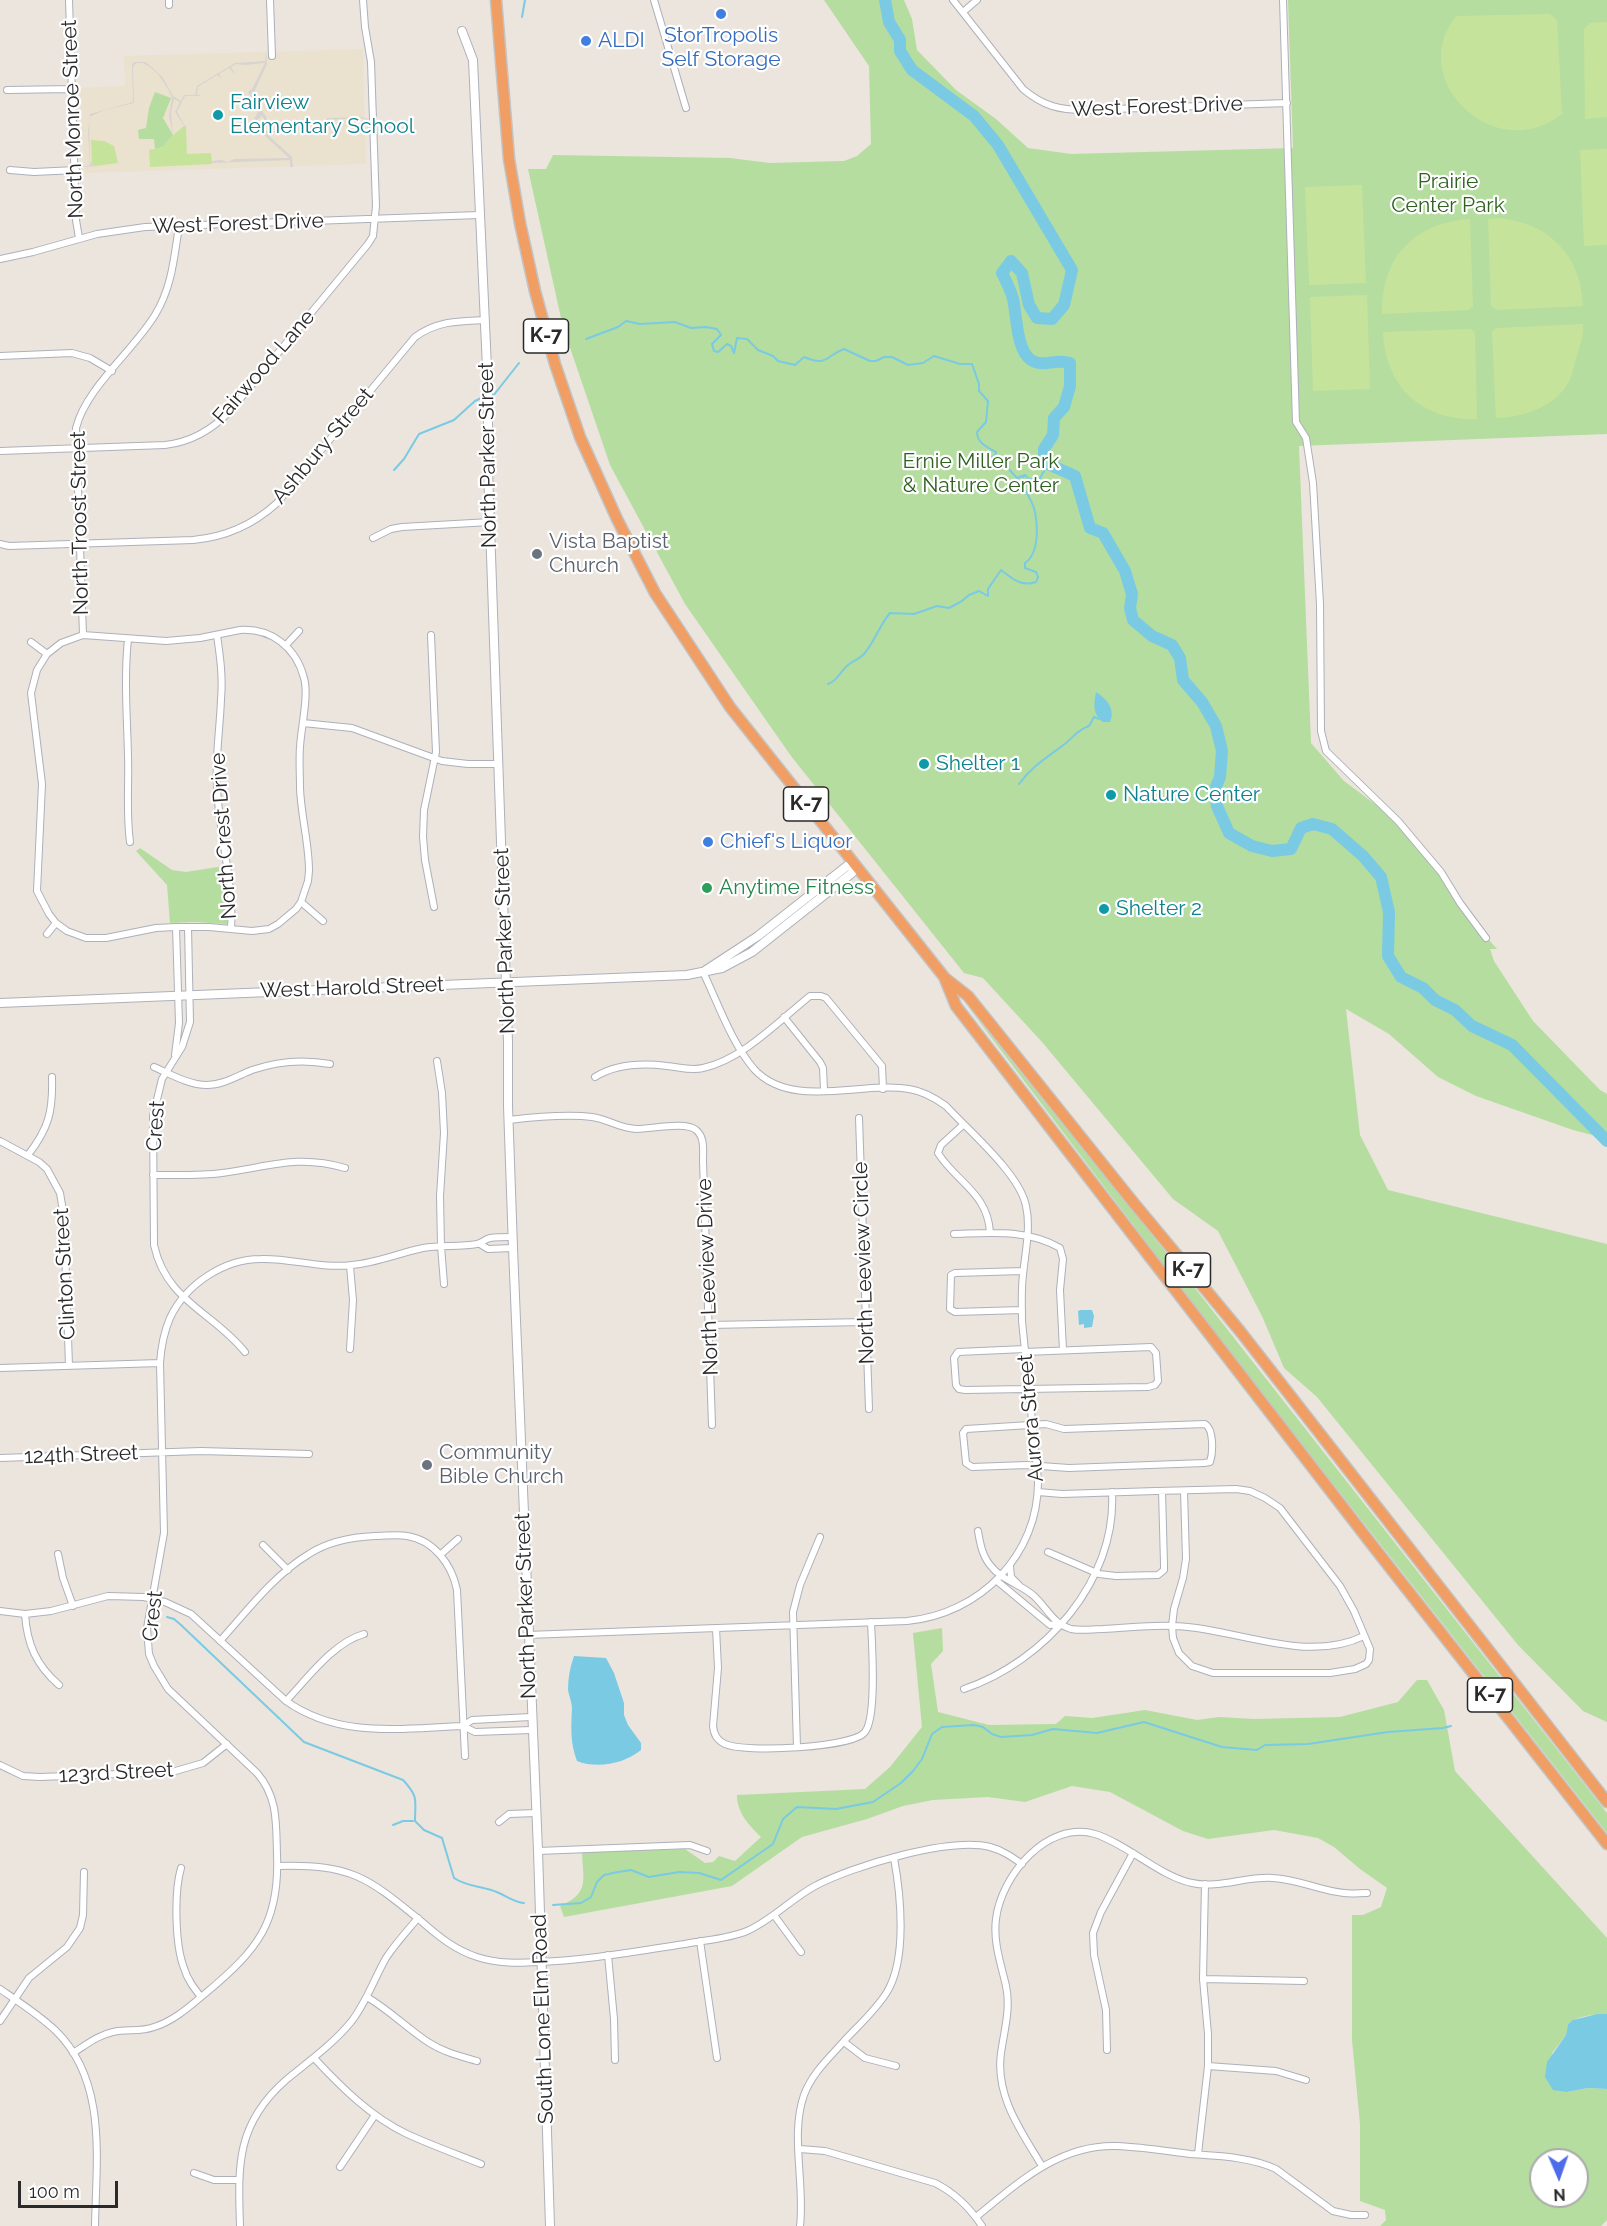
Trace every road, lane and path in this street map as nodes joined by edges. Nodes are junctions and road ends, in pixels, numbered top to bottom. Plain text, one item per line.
1 (69, 0) edge
2 (270, 0) edge
3 (363, 0) edge
4 (496, 0) edge
5 (654, 0) edge
6 (953, 0) edge
7 (977, 0) edge
8 (1283, 0) edge
9 (963, 12) junction
10 (462, 31) dead end
11 (272, 56) dead end
12 (72, 89) junction
13 (7, 90) dead end
14 (1287, 103) junction
15 (686, 108) dead end
16 (10, 170) dead end
17 (76, 170) junction
18 (479, 215) junction
19 (375, 219) junction
20 (179, 226) junction
21 (79, 238) junction
22 (0, 259) edge
23 (484, 320) junction
24 (0, 356) edge
25 (112, 371) junction
26 (75, 448) junction
27 (0, 451) edge
28 (490, 522) junction
29 (373, 538) dead end
30 (0, 544) edge
31 (79, 544) junction
32 (299, 631) dead end
33 (82, 634) junction
34 (217, 634) junction
35 (430, 635) dead end
36 (128, 639) junction
37 (31, 642) dead end
38 (286, 645) junction
39 (46, 654) junction
40 (303, 723) junction
41 (435, 758) junction
42 (498, 764) junction
43 (130, 842) dead end
44 (855, 865) junction
45 (301, 902) junction
46 (434, 907) dead end
47 (323, 921) dead end
48 (57, 923) junction
49 (176, 927) junction
50 (188, 927) junction
51 (231, 929) junction
52 (47, 934) dead end
53 (1486, 938) dead end
54 (703, 972) junction
55 (945, 978) junction
56 (506, 982) junction
57 (178, 995) junction
58 (191, 995) junction
59 (0, 1003) edge
60 (784, 1017) junction
61 (742, 1051) junction
62 (175, 1057) junction
63 (437, 1060) dead end
64 (330, 1064) dead end
65 (154, 1067) dead end
66 (166, 1072) junction
67 (52, 1077) dead end
68 (595, 1077) dead end
69 (883, 1089) junction
70 (824, 1090) junction
71 (859, 1118) dead end
72 (508, 1120) junction
73 (963, 1125) junction
74 (0, 1141) edge
75 (28, 1155) junction
76 (345, 1167) dead end
77 (153, 1175) junction
78 (990, 1233) junction
79 (954, 1234) dead end
80 (512, 1237) junction
81 (1027, 1237) junction
82 (480, 1244) junction
83 (441, 1246) junction
84 (513, 1248) junction
85 (350, 1266) junction
86 (1023, 1271) junction
87 (444, 1284) dead end
88 (183, 1298) junction
89 (1022, 1310) junction
90 (865, 1322) junction
91 (710, 1326) junction
92 (350, 1349) dead end
93 (1025, 1350) junction
94 (1063, 1350) junction
95 (246, 1352) dead end
96 (160, 1363) junction
97 (69, 1366) junction
98 (0, 1368) edge
99 (1029, 1388) junction
100 (869, 1409) dead end
101 (712, 1425) dead end
102 (1033, 1425) junction
103 (162, 1452) junction
104 (309, 1454) dead end
105 (0, 1458) edge
106 (1037, 1466) junction
107 (1162, 1491) junction
108 (1184, 1491) junction
109 (1038, 1492) junction
110 (1112, 1492) junction
111 (978, 1531) dead end
112 (820, 1537) dead end
113 (458, 1539) dead end
114 (263, 1545) dead end
115 (1048, 1552) dead end
116 (58, 1554) dead end
117 (440, 1555) junction
118 (1010, 1566) junction
119 (288, 1570) junction
120 (1094, 1572) junction
121 (999, 1579) junction
122 (1019, 1586) junction
123 (153, 1599) junction
124 (73, 1606) junction
125 (0, 1611) edge
126 (25, 1614) junction
127 (871, 1622) junction
128 (1061, 1624) junction
129 (794, 1625) junction
130 (1172, 1626) junction
131 (716, 1628) junction
132 (364, 1634) dead end
133 (527, 1635) junction
134 (1364, 1636) junction
135 (220, 1641) junction
136 (59, 1685) dead end
137 (964, 1689) dead end
138 (286, 1701) junction
139 (531, 1717) junction
140 (463, 1726) junction
141 (531, 1730) junction
142 (227, 1744) junction
143 (797, 1747) junction
144 (465, 1756) dead end
145 (0, 1766) edge
146 (1607, 1802) edge
147 (536, 1813) junction
148 (499, 1822) dead end
149 (1607, 1844) edge
150 (538, 1851) junction
151 (707, 1851) dead end
152 (1133, 1853) junction
153 (894, 1858) junction
154 (1022, 1864) junction
155 (278, 1866) junction
156 (181, 1868) dead end
157 (84, 1872) dead end
158 (1205, 1884) junction
159 (1367, 1893) dead end
160 (774, 1915) junction
161 (418, 1918) junction
162 (700, 1941) junction
163 (801, 1952) dead end
164 (608, 1955) junction
165 (542, 1962) junction
166 (1203, 1979) junction
167 (1304, 1981) dead end
168 (0, 1989) edge
169 (201, 1997) junction
170 (367, 1997) junction
171 (13, 2001) junction
172 (0, 2021) edge
173 (844, 2042) junction
174 (1107, 2050) dead end
175 (73, 2053) junction
176 (315, 2058) junction
177 (717, 2058) dead end
178 (615, 2060) dead end
179 (477, 2061) dead end
180 (896, 2066) dead end
181 (1208, 2066) junction
182 (1306, 2080) dead end
183 (375, 2115) junction
184 (800, 2150) junction
185 (1198, 2154) junction
186 (481, 2164) dead end
187 (1041, 2166) junction
188 (340, 2168) dead end
189 (194, 2174) dead end
190 (238, 2180) junction
191 (1365, 2215) dead end
192 (976, 2217) junction
193 (95, 2226) edge
194 (240, 2226) edge
195 (550, 2226) edge
196 (800, 2226) edge
197 (982, 2226) edge

1 - 12 street, North Monroe Street
2 - 11 street
3 - 19 street, Fairwood Lane
4 - 44 highway, K-7
5 - 15 street
6 - 9 street, West Forest Drive
7 - 9 street
8 - 14 street
9 - 14 street, West Forest Drive
10 - 18 street, North Parker Street
12 - 13 street
12 - 17 street, North Monroe Street
14 - 53 street
16 - 17 street
17 - 21 street, North Monroe Street
18 - 19 street, West Forest Drive
18 - 23 street, North Parker Street
19 - 20 street, West Forest Drive
19 - 26 street, Fairwood Lane
20 - 21 street, West Forest Drive
20 - 25 street, North Troost Street
21 - 22 street, West Forest Drive
23 - 28 street, North Parker Street
23 - 31 street, Ashbury Street
24 - 25 street
25 - 26 street, North Troost Street
26 - 27 street, Fairwood Lane
26 - 31 street, North Troost Street
28 - 29 street
28 - 42 street, North Parker Street
30 - 31 street, Ashbury Street
31 - 33 street, North Troost Street
32 - 38 street
33 - 36 street
33 - 39 street
34 - 36 street
34 - 38 street
34 - 51 street, North Crest Drive
35 - 41 street
36 - 43 street
37 - 39 street
38 - 40 street
39 - 48 street
40 - 41 street
40 - 45 street
41 - 42 street
41 - 46 street
42 - 56 street, North Parker Street
44 - 54 street, West Harold Street
44 - 55 highway, K-7
45 - 47 street
45 - 51 street
48 - 49 street
48 - 52 street
49 - 50 street
49 - 57 street
50 - 51 street
50 - 58 street, North Crest Drive
54 - 56 street, West Harold Street
54 - 61 street, Aurora Street
55 - 146 highway, K-7
55 - 149 highway, K-7
56 - 58 street, West Harold Street
56 - 72 street, North Parker Street
57 - 58 street, West Harold Street
57 - 59 street, West Harold Street
57 - 62 street, Crest
58 - 62 street, Crest
60 - 61 street
60 - 69 street
60 - 70 street
61 - 68 street
61 - 70 street, Aurora Street
62 - 66 street, Crest
63 - 83 street
64 - 66 street
65 - 66 street
66 - 77 street, Crest
67 - 75 street
69 - 70 street, Aurora Street
69 - 73 street, Aurora Street
71 - 90 street, North Leeview Circle
72 - 80 street, North Parker Street
72 - 91 street, North Leeview Drive
73 - 78 street
73 - 81 street, Aurora Street
74 - 75 street, Clinton Street
75 - 97 street, Clinton Street
76 - 77 street
77 - 88 street, Crest
78 - 79 street
78 - 81 street
80 - 82 street
80 - 84 street, North Parker Street
81 - 86 street, Aurora Street
81 - 94 street
82 - 83 street, Crest
82 - 84 street
83 - 85 street, Crest
83 - 87 street
84 - 133 street, North Parker Street
85 - 88 street, Crest
85 - 92 street
86 - 89 street, Aurora Street
86 - 89 street
88 - 95 street, Crest
88 - 96 street, Crest
89 - 93 street, Aurora Street
90 - 91 street
90 - 100 street, North Leeview Circle
91 - 101 street, North Leeview Drive
93 - 94 street
93 - 99 street, Aurora Street
93 - 99 street
94 - 99 street
96 - 97 street
96 - 103 street, Crest
97 - 98 street
99 - 102 street, Aurora Street
102 - 106 street, Aurora Street
102 - 106 street
102 - 106 street
103 - 104 street, 124th Street
103 - 105 street, 124th Street
103 - 123 street, Crest
106 - 109 street, Aurora Street
107 - 108 street
107 - 110 street
107 - 120 street
108 - 130 street
108 - 134 street
109 - 110 street
109 - 118 street, Aurora Street
110 - 120 street
111 - 121 street
112 - 129 street
113 - 117 street
114 - 119 street
115 - 120 street
116 - 124 street
117 - 119 street
117 - 140 street
118 - 121 street, Aurora Street
118 - 122 street
119 - 135 street
120 - 128 street
121 - 122 street
121 - 127 street, Aurora Street
121 - 128 street
122 - 128 street
123 - 124 street
123 - 135 street
123 - 142 street, Crest
124 - 126 street
125 - 126 street
126 - 136 street
127 - 129 street, Aurora Street
127 - 143 street
128 - 130 street
128 - 137 street
129 - 131 street, Aurora Street
129 - 143 street
130 - 134 street
130 - 134 street
131 - 133 street, Aurora Street
131 - 143 street
132 - 138 street
133 - 139 street, North Parker Street
135 - 138 street
138 - 140 street
139 - 140 street
139 - 141 street, North Parker Street
140 - 141 street
140 - 144 street
141 - 147 street, North Parker Street
142 - 145 street, 123rd Street
142 - 155 street, Crest
147 - 148 street
147 - 150 street, South Lone Elm Road
150 - 151 street
150 - 165 street, South Lone Elm Road
152 - 154 street
152 - 158 street
152 - 174 street
153 - 154 street
153 - 160 street
153 - 173 street
154 - 187 street
155 - 161 street
155 - 169 street, Crest
156 - 169 street
157 - 171 street
158 - 159 street
158 - 166 street
160 - 162 street
160 - 163 street
161 - 165 street
161 - 170 street
162 - 164 street
162 - 177 street
164 - 165 street
164 - 178 street
165 - 195 street, South Lone Elm Road
166 - 167 street
166 - 181 street
168 - 171 street
169 - 175 street, Crest
170 - 176 street
170 - 179 street
171 - 172 street
171 - 175 street
173 - 180 street
173 - 184 street
175 - 193 street
176 - 183 street
176 - 190 street
181 - 182 street
181 - 185 street
183 - 186 street
183 - 188 street
184 - 192 street
184 - 196 street
185 - 187 street
185 - 191 street
187 - 192 street
189 - 190 street
190 - 194 street
192 - 197 street

